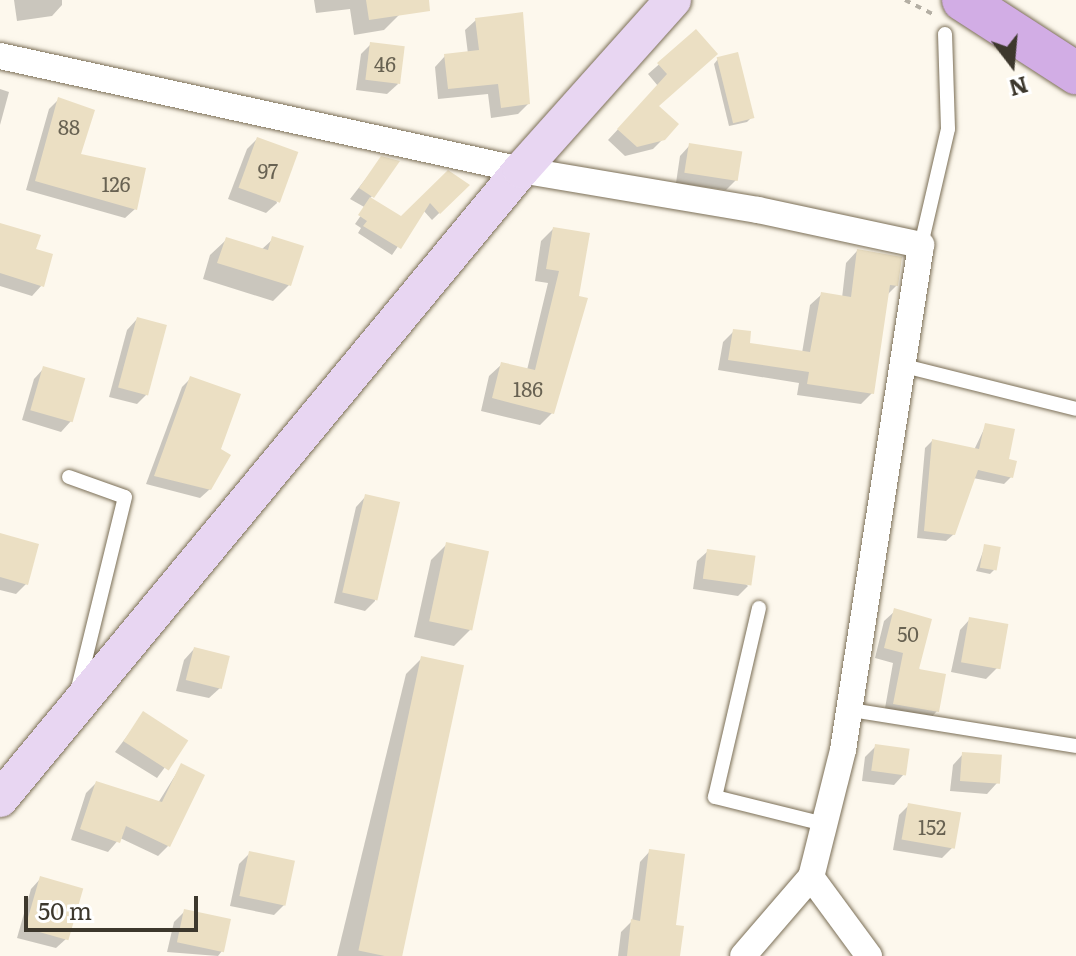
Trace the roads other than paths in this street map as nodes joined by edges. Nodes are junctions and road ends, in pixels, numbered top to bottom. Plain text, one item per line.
1 (666, 5) edge
2 (954, 17) edge
3 (0, 56) edge
4 (1076, 73) edge
5 (521, 170) junction
6 (921, 245) junction
7 (904, 366) junction
8 (1076, 409) edge
9 (69, 477) dead end
10 (759, 608) dead end
11 (851, 710) junction
12 (73, 712) junction
13 (1076, 746) edge
14 (0, 799) edge
15 (824, 824) junction
16 (811, 877) junction
17 (743, 956) edge
18 (869, 956) edge

1 - 5 street
2 - 4 main road
2 - 6 lane
3 - 5 street
5 - 6 street
5 - 12 street
6 - 7 street
7 - 8 lane
7 - 11 street
9 - 12 lane
10 - 15 lane
11 - 13 lane
11 - 15 street
12 - 14 street
15 - 16 street
16 - 17 street
16 - 18 street

